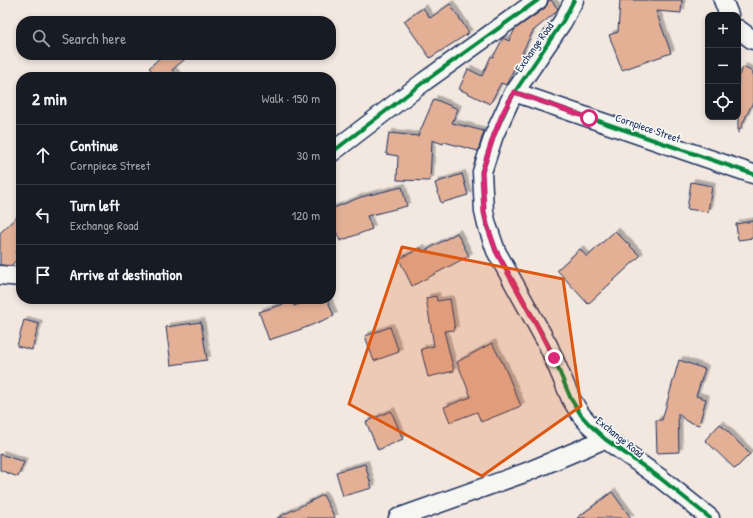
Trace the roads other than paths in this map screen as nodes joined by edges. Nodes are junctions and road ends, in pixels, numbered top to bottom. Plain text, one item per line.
1 (538, 0) edge
2 (574, 0) edge
3 (723, 0) edge
4 (728, 12) edge
5 (741, 31) edge
6 (753, 40) edge
7 (514, 92) junction
8 (336, 149) edge
9 (753, 174) edge
10 (0, 275) edge
11 (16, 277) edge
12 (605, 439) junction
13 (398, 518) edge
14 (710, 518) edge

1 - 8 street
2 - 7 street, Exchange Road
3 - 4 street
5 - 6 street
7 - 9 street, Cornpiece Street
7 - 12 street, Exchange Road
10 - 11 street
12 - 13 street
12 - 14 street, Exchange Road

